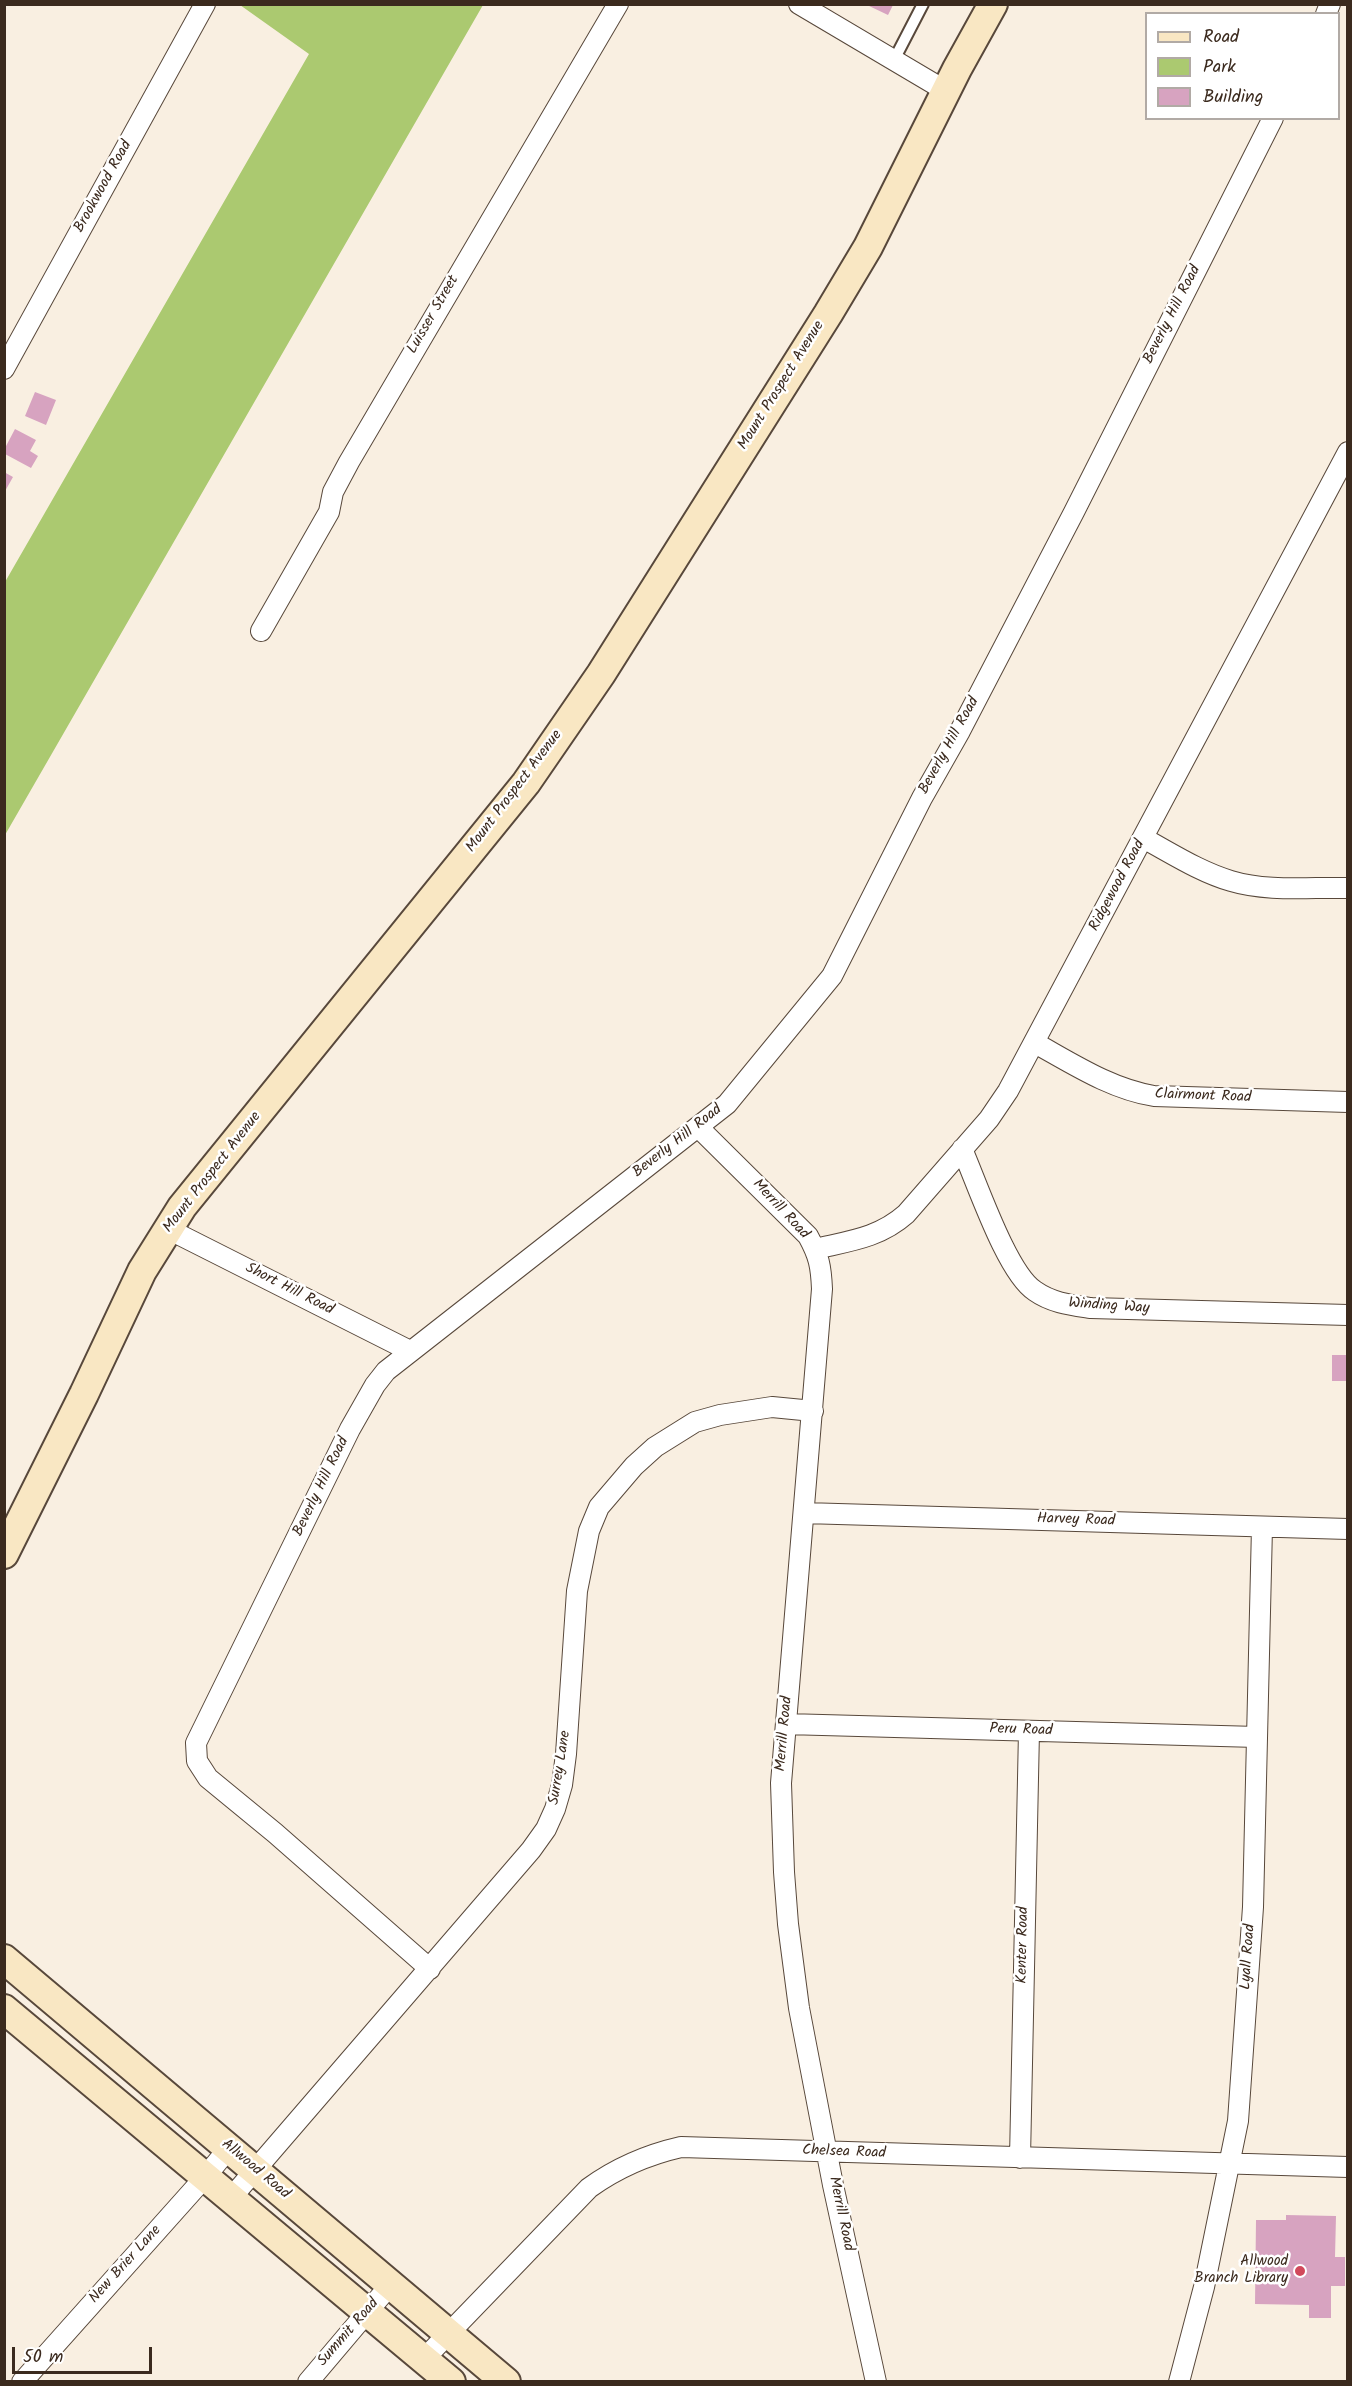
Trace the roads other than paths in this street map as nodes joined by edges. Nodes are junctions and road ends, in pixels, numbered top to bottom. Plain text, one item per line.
1 (205, 4) edge
2 (618, 4) edge
3 (799, 4) edge
4 (922, 4) edge
5 (993, 4) edge
6 (894, 60) junction
7 (946, 91) junction
8 (1272, 120) edge
9 (4, 369) edge
10 (1347, 452) edge
11 (261, 631) dead end
12 (1143, 838) junction
13 (1347, 888) edge
14 (1035, 1043) junction
15 (1347, 1102) edge
16 (698, 1127) junction
17 (962, 1149) junction
18 (168, 1229) junction
19 (815, 1249) junction
20 (1347, 1315) edge
21 (410, 1351) junction
22 (813, 1411) junction
23 (804, 1513) junction
24 (1262, 1527) junction
25 (1347, 1529) edge
26 (4, 1554) edge
27 (786, 1724) junction
28 (1029, 1731) junction
29 (1257, 1737) junction
30 (4, 1959) edge
31 (430, 1969) junction
32 (4, 2009) edge
33 (229, 2148) junction
34 (827, 2152) junction
35 (1020, 2158) junction
36 (1229, 2164) junction
37 (1347, 2167) edge
38 (256, 2171) junction
39 (205, 2177) junction
40 (231, 2198) junction
41 (391, 2284) junction
42 (367, 2312) junction
43 (449, 2334) junction
44 (424, 2359) junction
45 (22, 2382) edge
46 (308, 2382) edge
47 (450, 2382) edge
48 (506, 2382) edge
49 (876, 2382) edge
50 (1179, 2382) edge

1 - 9 street, Brookwood Road
2 - 11 street, Luisser Street
3 - 6 street
4 - 6 lane
5 - 7 street, Mount Prospect Avenue
6 - 7 street
7 - 18 street, Mount Prospect Avenue
8 - 16 street, Beverly Hill Road
10 - 12 street, Ridgewood Road
12 - 13 street
12 - 14 street, Ridgewood Road
14 - 15 street, Clairmont Road
14 - 17 street, Ridgewood Road
16 - 19 street, Merrill Road
16 - 21 street, Beverly Hill Road
17 - 19 street, Ridgewood Road
17 - 20 street, Winding Way
18 - 21 street, Short Hill Road
18 - 26 street, Mount Prospect Avenue
19 - 22 street, Merrill Road
21 - 31 street, Beverly Hill Road
22 - 23 street, Merrill Road
22 - 31 street, Surrey Lane
23 - 24 street, Harvey Road
23 - 27 street, Merrill Road
24 - 25 street, Harvey Road
24 - 29 street, Lyall Road
27 - 28 street, Peru Road
27 - 34 street, Merrill Road
28 - 29 street, Peru Road
28 - 35 street, Kenter Road
29 - 36 street, Lyall Road
30 - 33 street, Allwood Road
31 - 38 street, Surrey Lane
32 - 39 street
33 - 38 street, Allwood Road
33 - 39 street, New Brier Lane
34 - 35 street, Chelsea Road
34 - 43 street, Chelsea Road
34 - 49 street, Merrill Road
35 - 36 street, Chelsea Road
36 - 37 street, Chelsea Road
36 - 50 street, Lyall Road
38 - 40 street, Surrey Lane
38 - 41 street, Allwood Road
39 - 40 street
39 - 45 street, New Brier Lane
40 - 42 street
41 - 42 street, Summit Road
41 - 43 street, Allwood Road
42 - 44 street
42 - 46 street, Summit Road
43 - 44 street, Chelsea Road
43 - 48 street, Allwood Road
44 - 47 street

